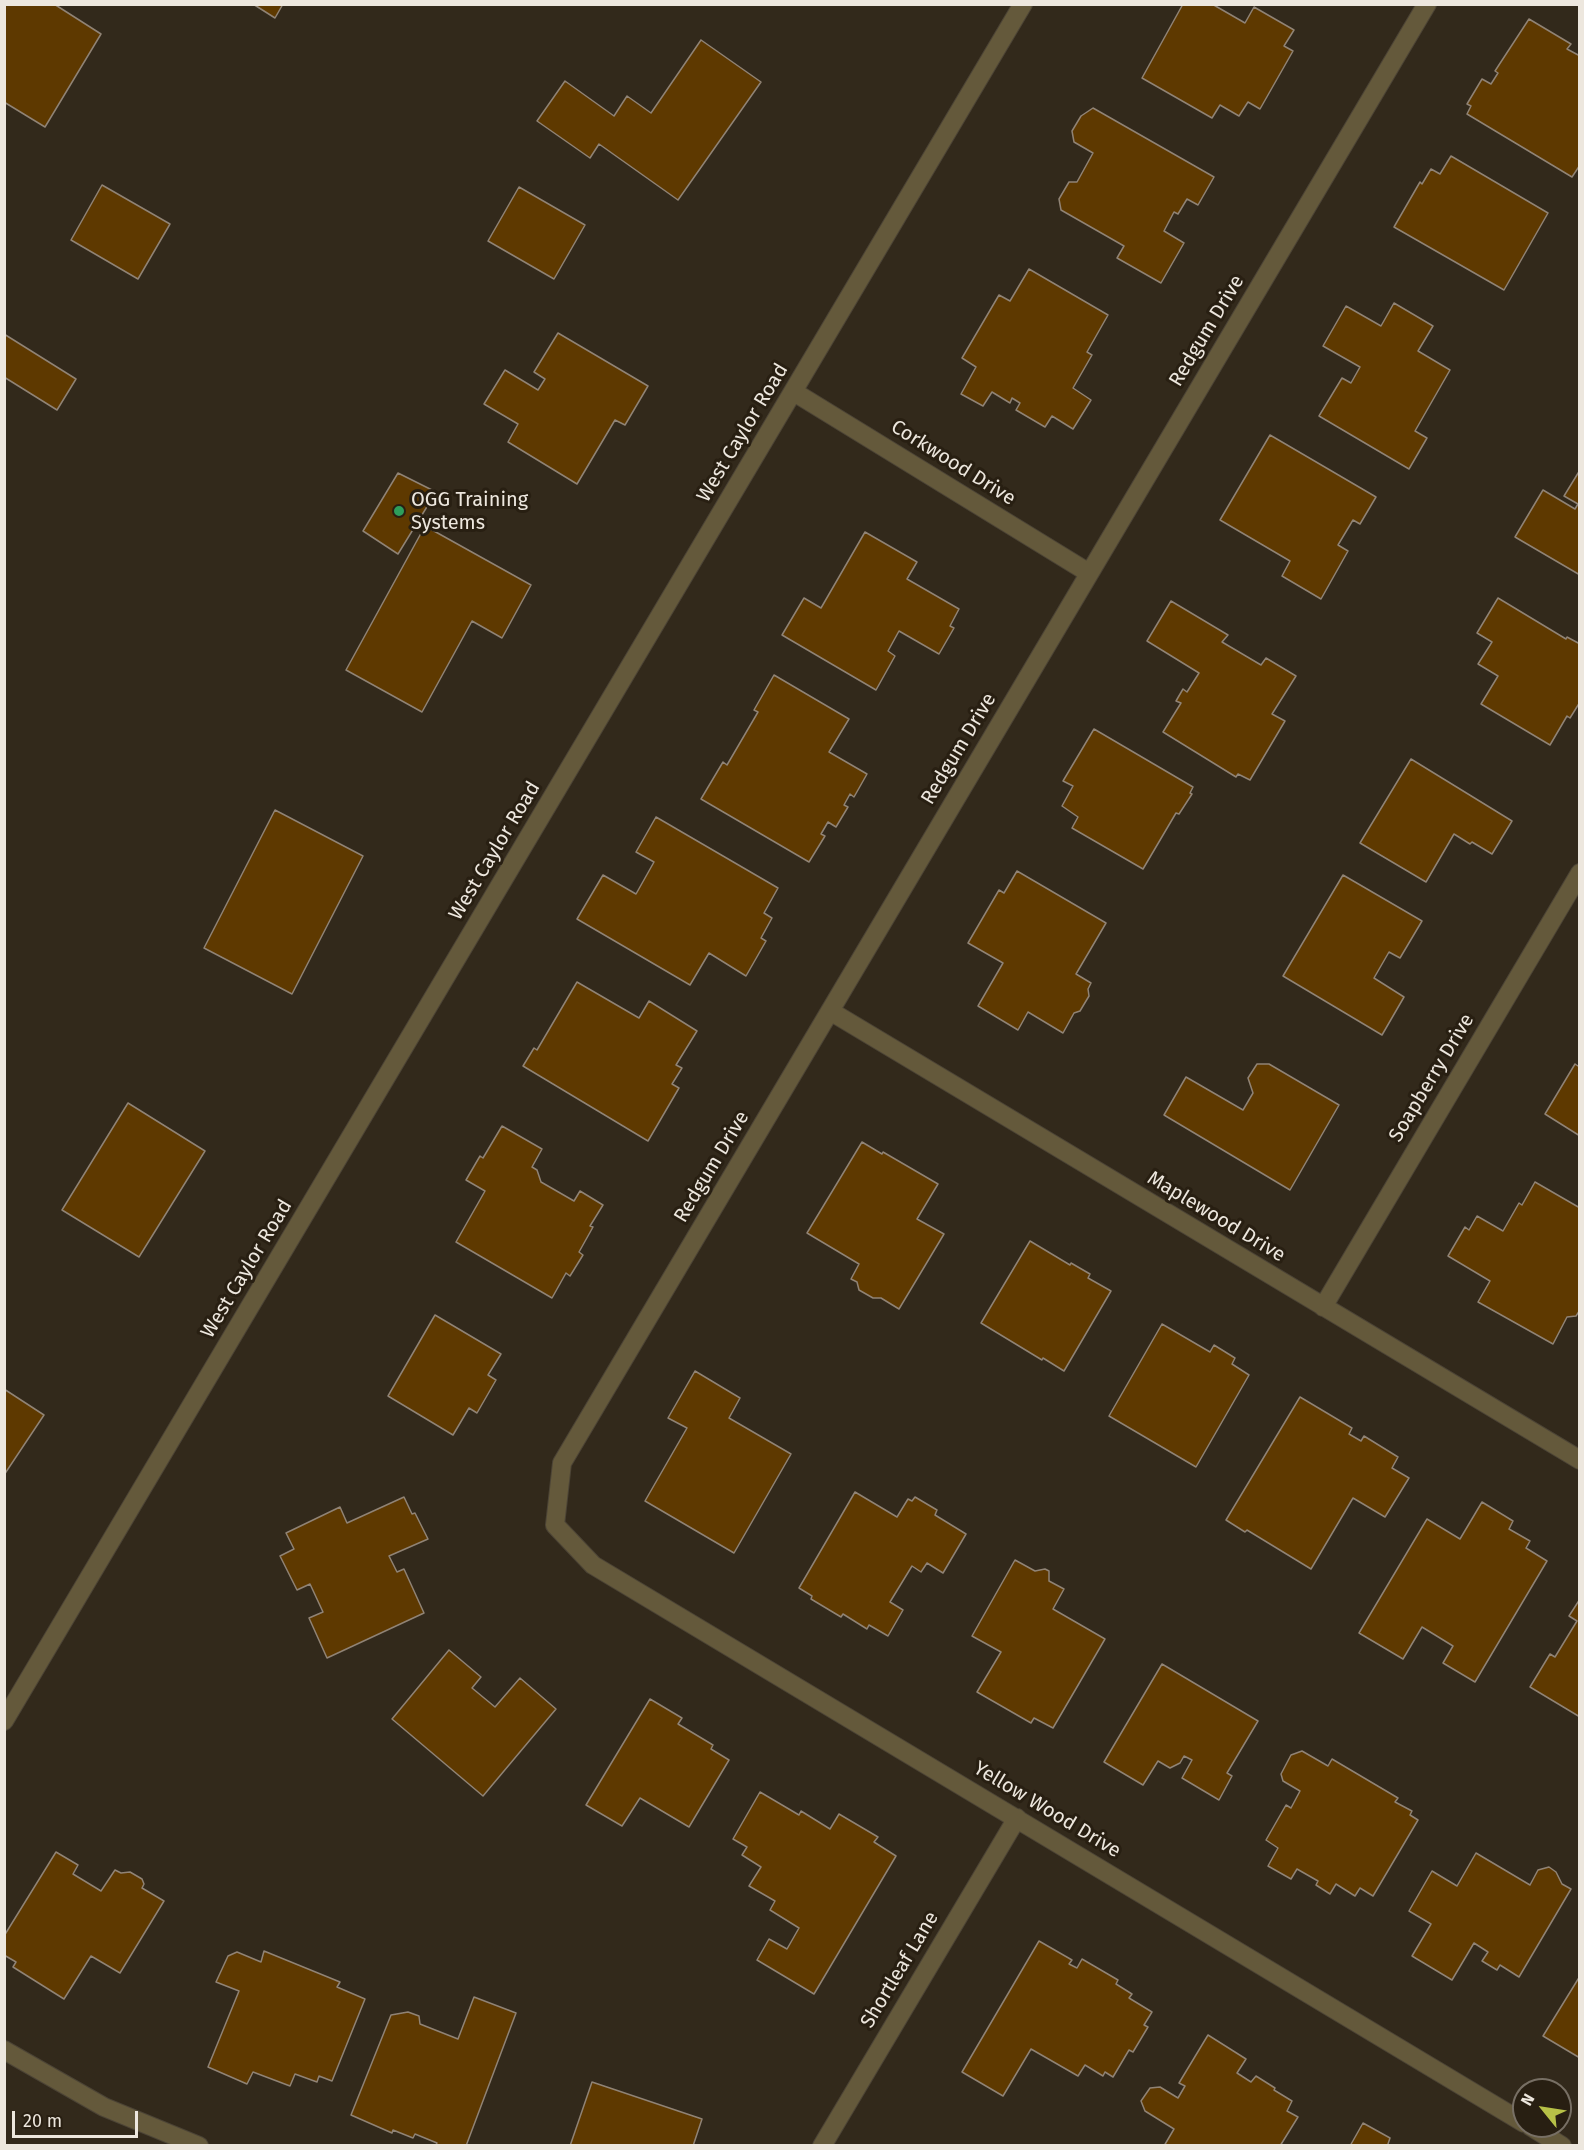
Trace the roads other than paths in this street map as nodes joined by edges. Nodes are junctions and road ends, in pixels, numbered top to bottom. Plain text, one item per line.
1 (1023, 4) edge
2 (1427, 4) edge
3 (794, 392) junction
4 (1089, 573) junction
5 (1580, 873) edge
6 (830, 1011) junction
7 (1323, 1306) junction
8 (1580, 1460) edge
9 (555, 1525) joint
10 (4, 1720) edge
11 (1017, 1818) junction
12 (4, 2050) edge
13 (1512, 2115) edge
14 (199, 2145) edge
15 (822, 2145) edge

1 - 3 street, West Caylor Road
2 - 4 street, Redgum Drive
3 - 4 street, Corkwood Drive
3 - 10 street, West Caylor Road
4 - 6 street, Redgum Drive
5 - 7 street, Soapberry Drive
6 - 7 street, Maplewood Drive
6 - 9 street, Redgum Drive
7 - 8 street, Maplewood Drive
9 - 11 street, Yellow Wood Drive
11 - 13 street, Yellow Wood Drive
11 - 15 street, Shortleaf Lane
12 - 14 street

